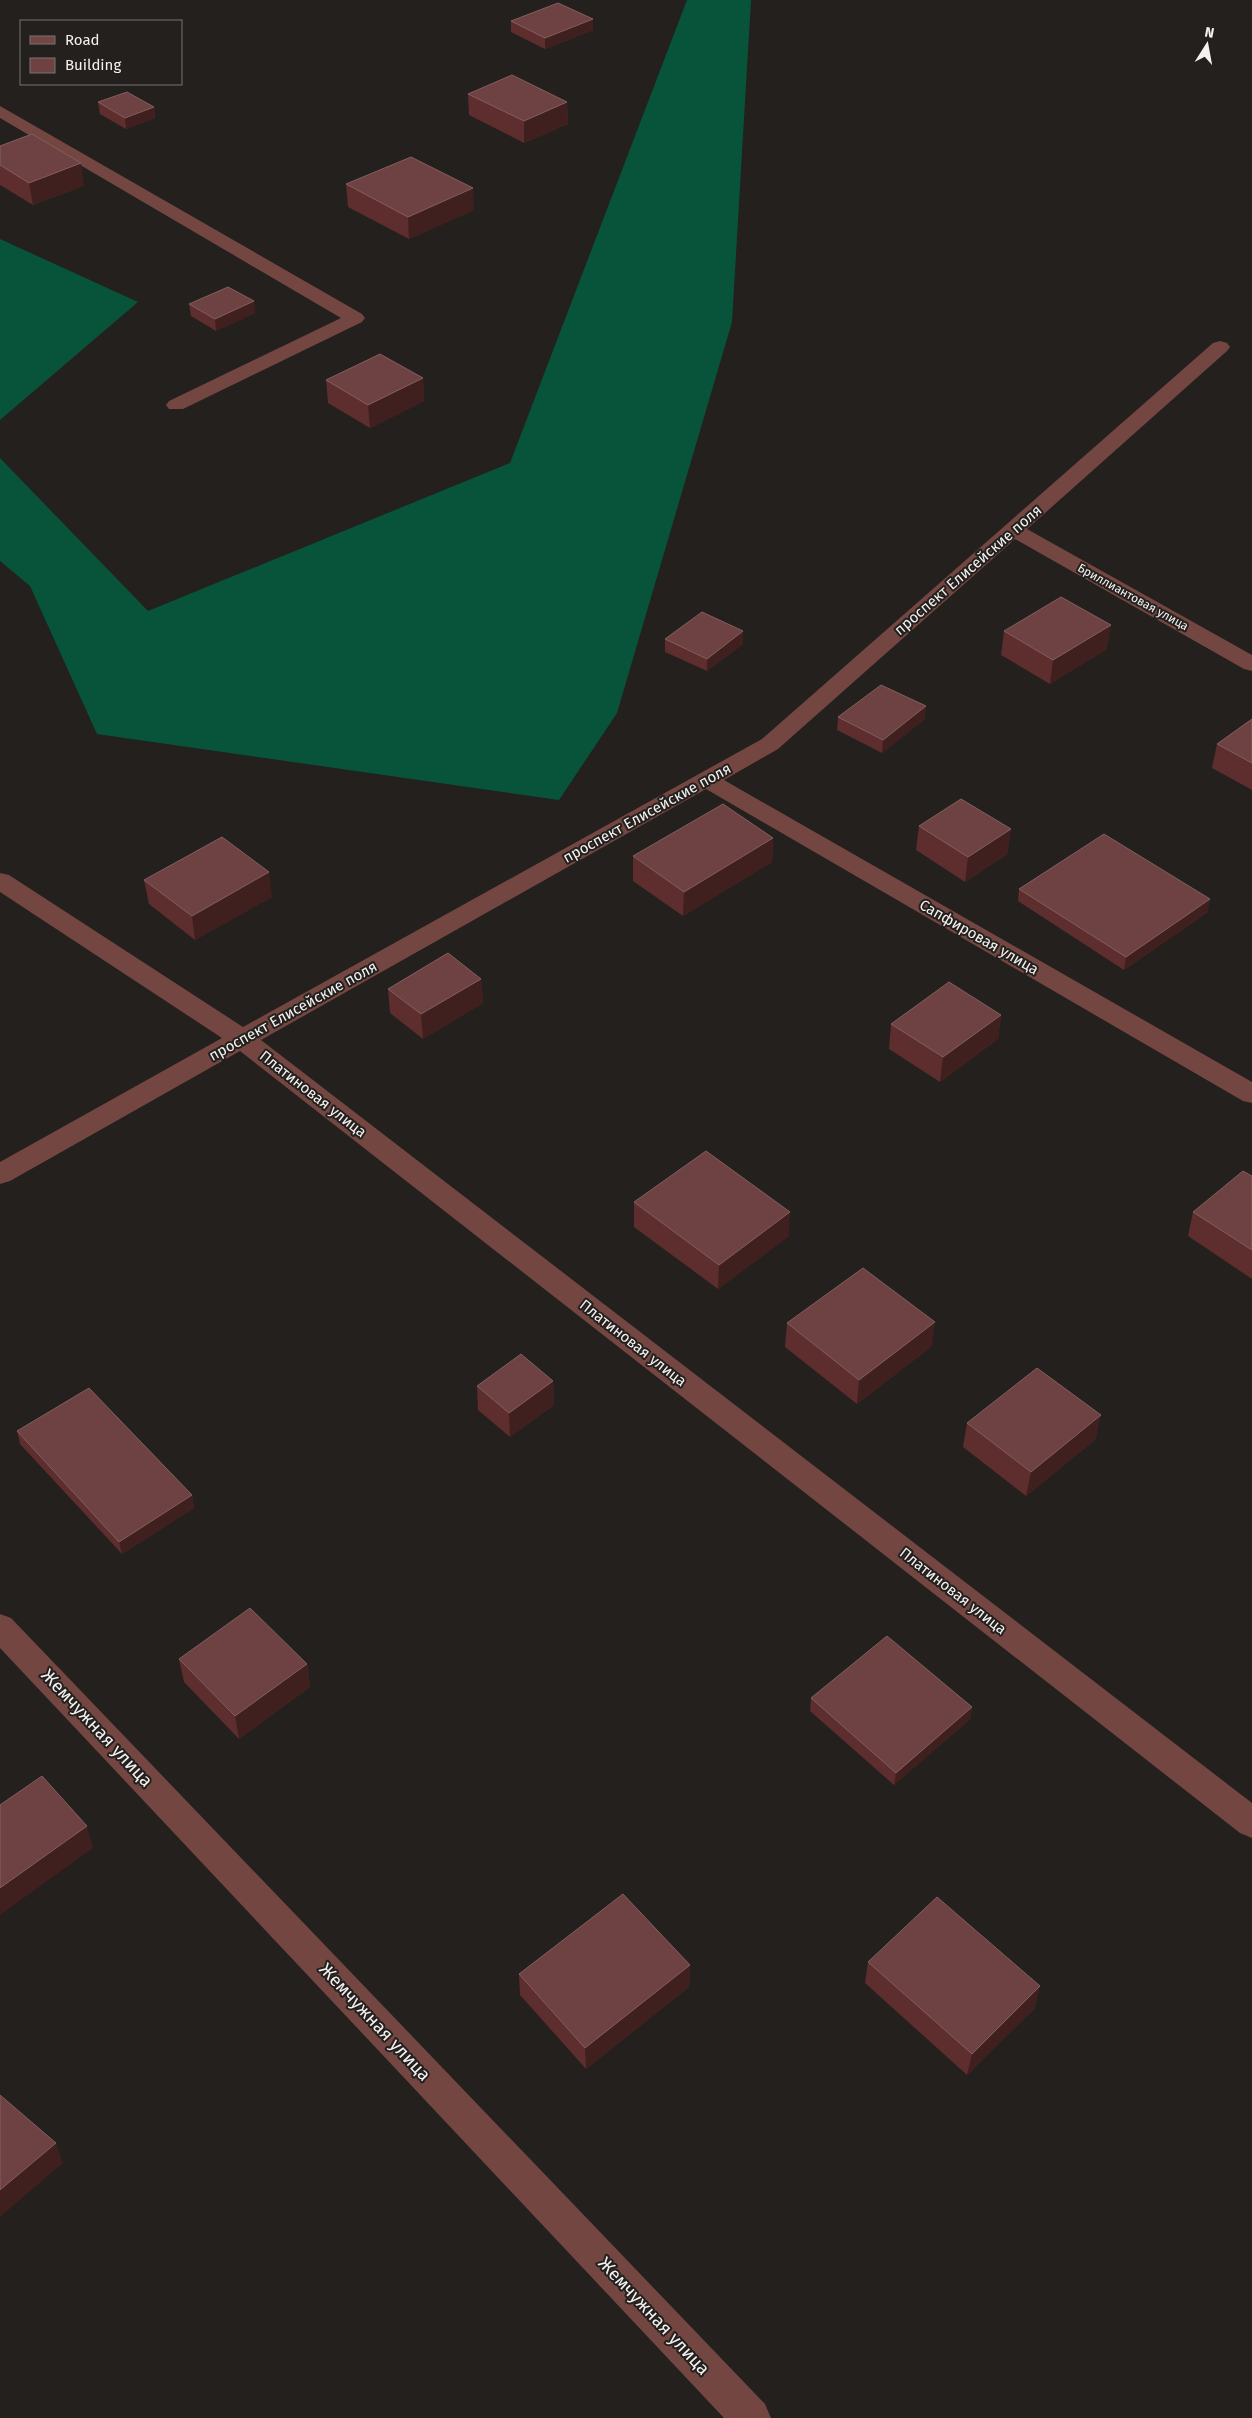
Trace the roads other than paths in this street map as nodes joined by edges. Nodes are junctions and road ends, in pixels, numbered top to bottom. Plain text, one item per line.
1 (0, 111) edge
2 (1220, 348) dead end
3 (176, 405) dead end
4 (1014, 530) junction
5 (1252, 664) edge
6 (707, 780) junction
7 (0, 881) edge
8 (242, 1040) junction
9 (1252, 1094) edge
10 (0, 1174) edge
11 (0, 1627) edge
12 (1252, 1823) edge
13 (751, 2418) edge

1 - 3 street
2 - 4 street, проспект Елисейские поля
4 - 5 street, Бриллиантовая улица
4 - 6 street, проспект Елисейские поля
6 - 8 street, проспект Елисейские поля
6 - 9 street, Сапфировая улица
7 - 8 street, Платиновая улица
8 - 10 street, проспект Елисейские поля
8 - 12 street, Платиновая улица
11 - 13 street, Жемчужная улица

